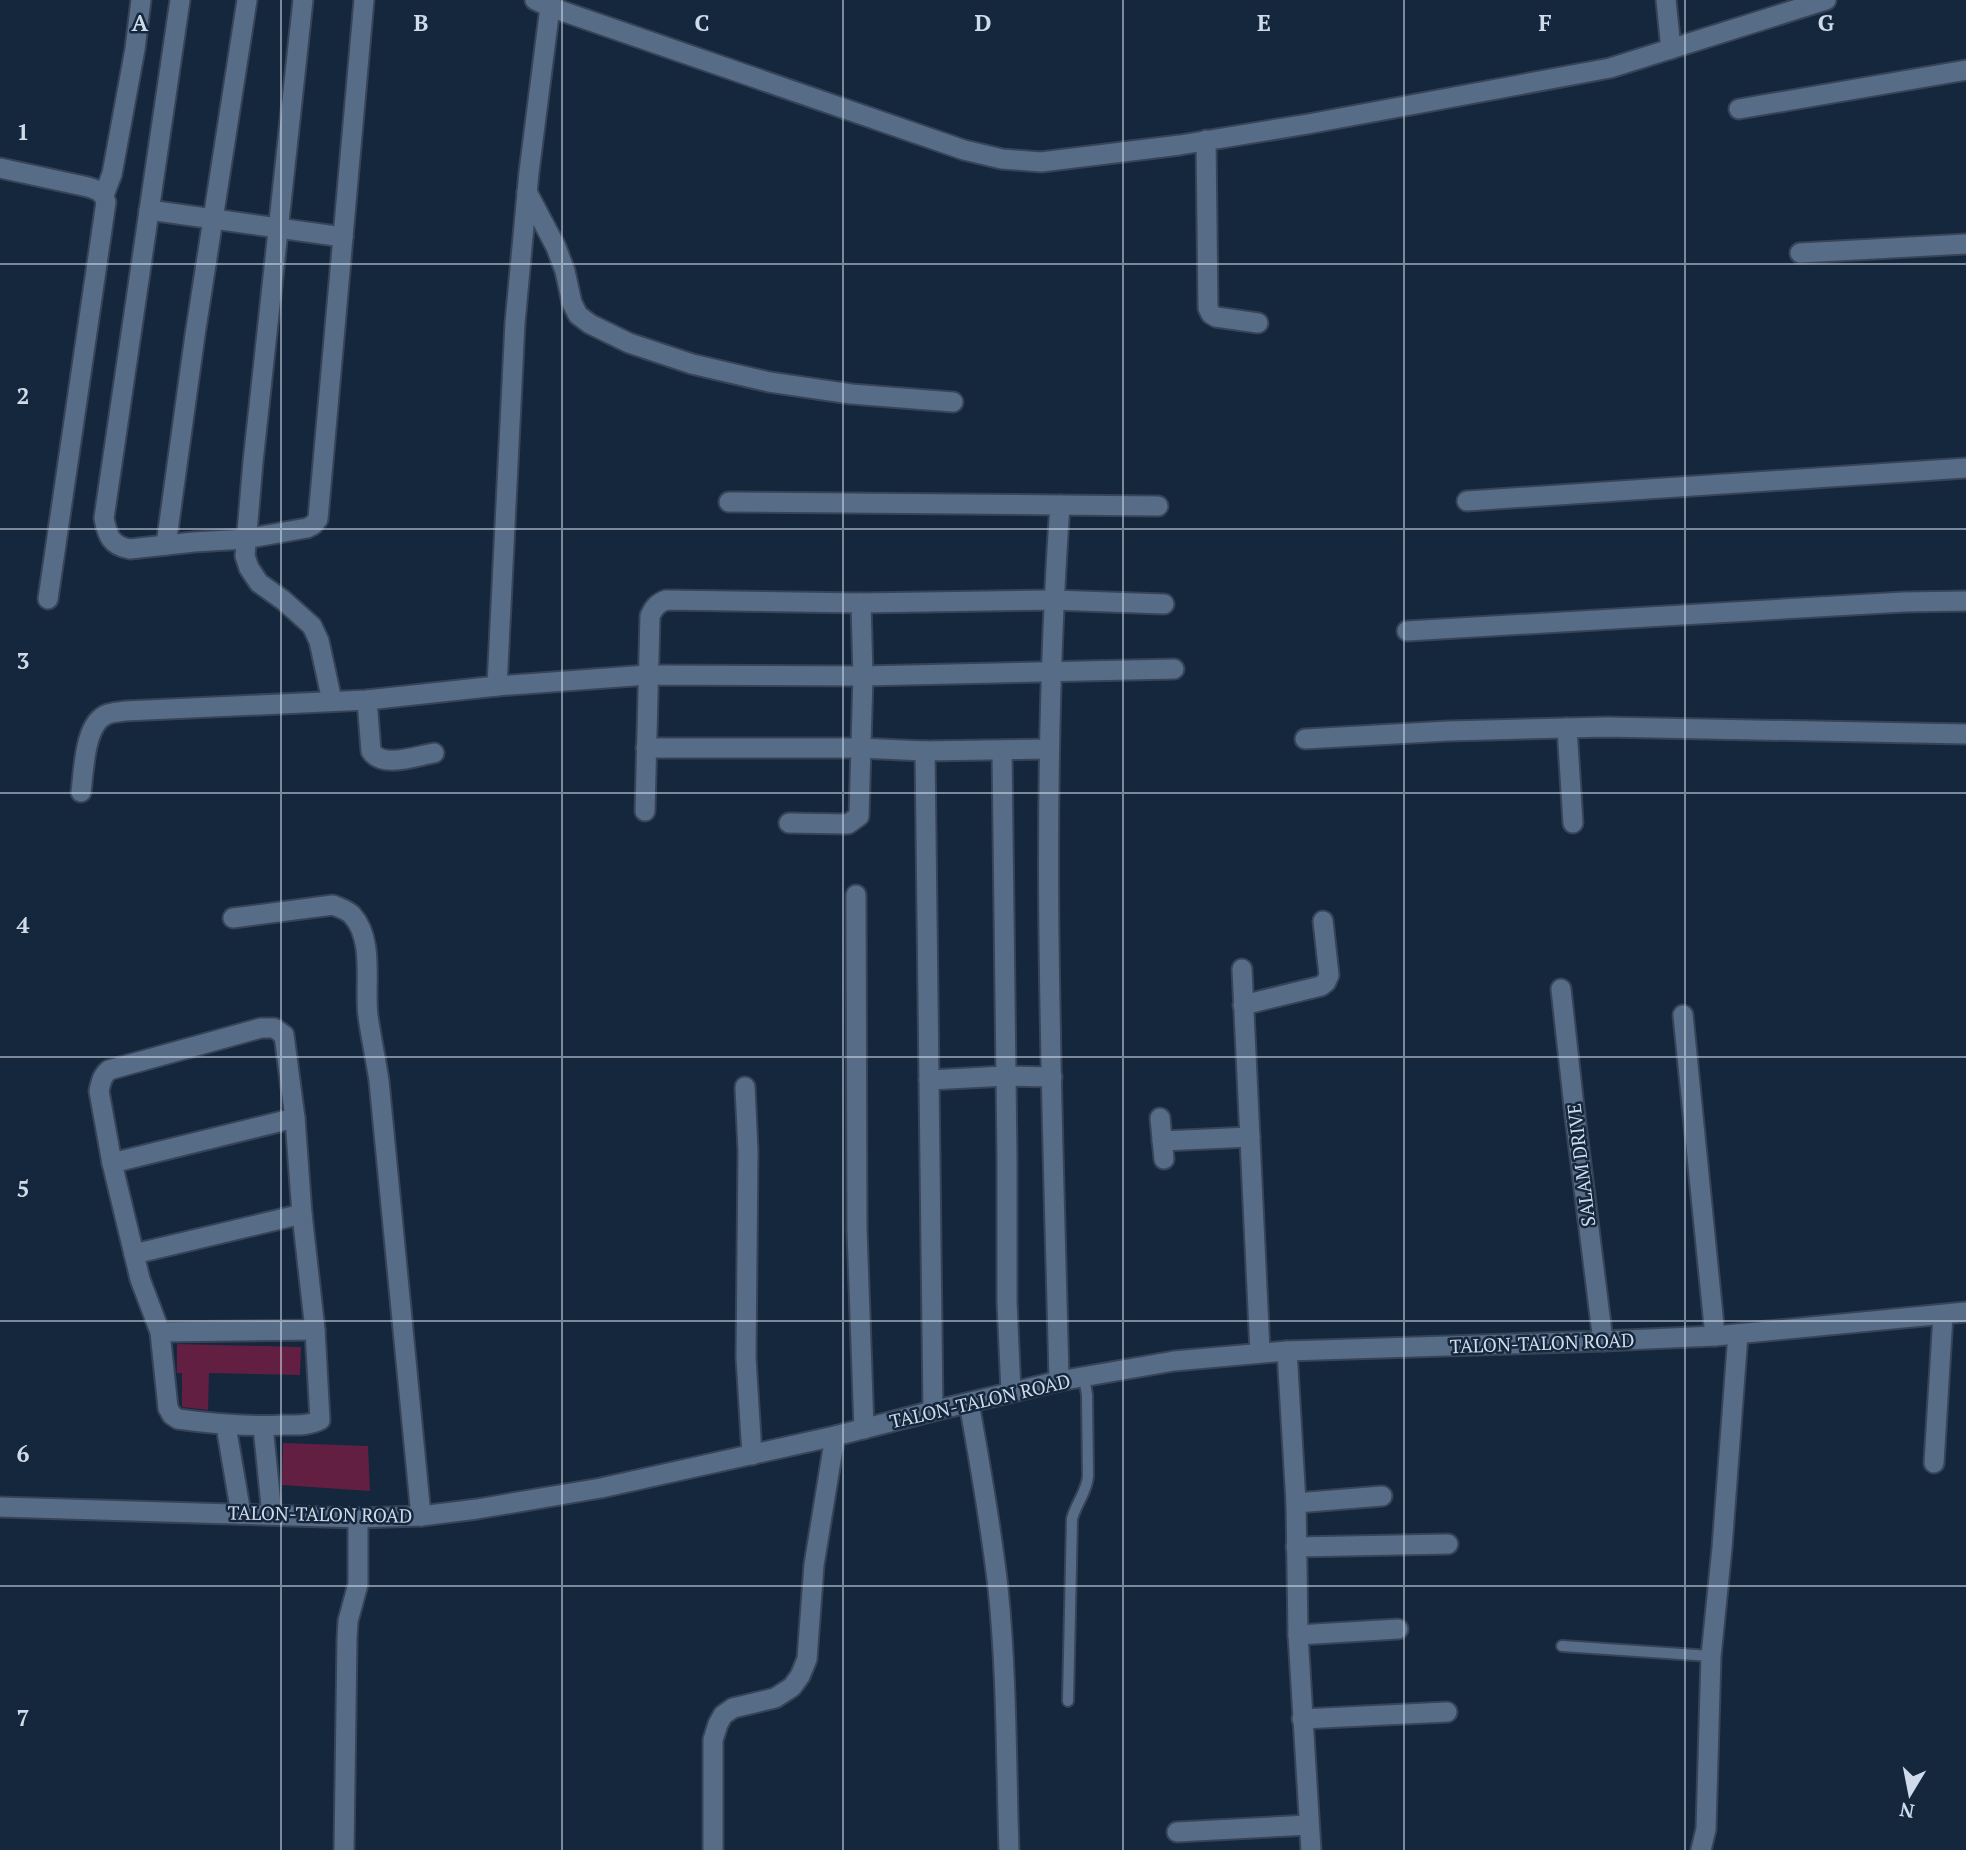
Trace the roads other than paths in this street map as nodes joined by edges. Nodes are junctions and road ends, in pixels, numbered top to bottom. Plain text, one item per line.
1 (141, 0) edge
2 (180, 0) edge
3 (247, 0) edge
4 (303, 0) edge
5 (364, 0) edge
6 (1666, 0) edge
7 (1814, 2) edge
8 (542, 4) edge
9 (1671, 50) junction
10 (1966, 69) edge
11 (1739, 109) dead end
12 (1206, 141) junction
13 (0, 168) edge
14 (527, 192) junction
15 (104, 195) junction
16 (149, 210) junction
17 (214, 219) junction
18 (279, 229) junction
19 (343, 237) junction
20 (1966, 244) edge
21 (1800, 253) dead end
22 (1258, 323) dead end
23 (953, 402) dead end
24 (1966, 468) edge
25 (1467, 500) dead end
26 (729, 502) dead end
27 (1059, 505) junction
28 (1158, 506) dead end
29 (246, 539) junction
30 (166, 545) junction
31 (48, 599) dead end
32 (1053, 600) junction
33 (1966, 601) edge
34 (861, 603) junction
35 (1164, 604) dead end
36 (1407, 631) dead end
37 (1174, 669) dead end
38 (1050, 673) junction
39 (647, 675) junction
40 (863, 676) junction
41 (497, 686) junction
42 (367, 700) junction
43 (331, 701) junction
44 (1567, 728) junction
45 (1966, 734) edge
46 (1305, 739) dead end
47 (646, 748) junction
48 (859, 748) junction
49 (1049, 749) junction
50 (925, 751) junction
51 (1002, 751) junction
52 (434, 753) dead end
53 (81, 792) dead end
54 (645, 811) dead end
55 (789, 823) dead end
56 (1573, 823) dead end
57 (856, 895) dead end
58 (233, 918) dead end
59 (1323, 921) dead end
60 (1242, 969) dead end
61 (1561, 989) dead end
62 (1243, 1006) junction
63 (1683, 1015) dead end
64 (1006, 1076) junction
65 (1052, 1077) junction
66 (929, 1080) junction
67 (745, 1087) dead end
68 (295, 1118) junction
69 (1160, 1118) dead end
70 (1250, 1137) junction
71 (113, 1163) junction
72 (302, 1214) junction
73 (134, 1254) junction
74 (1966, 1312) edge
75 (1943, 1315) junction
76 (315, 1330) junction
77 (160, 1332) junction
78 (1738, 1334) junction
79 (1715, 1336) junction
80 (1603, 1341) junction
81 (1287, 1351) junction
82 (1260, 1352) junction
83 (1084, 1377) junction
84 (1059, 1381) junction
85 (1011, 1392) junction
86 (969, 1403) junction
87 (933, 1411) junction
88 (226, 1426) junction
89 (263, 1426) junction
90 (864, 1429) junction
91 (835, 1436) junction
92 (752, 1455) junction
93 (1934, 1463) dead end
94 (1382, 1496) dead end
95 (1296, 1503) junction
96 (0, 1507) edge
97 (241, 1514) junction
98 (272, 1515) junction
99 (421, 1516) junction
100 (358, 1518) junction
101 (1448, 1544) dead end
102 (1296, 1547) junction
103 (1398, 1629) dead end
104 (1298, 1635) junction
105 (1562, 1646) dead end
106 (1711, 1656) junction
107 (1068, 1702) dead end
108 (1447, 1712) dead end
109 (1302, 1719) junction
110 (1309, 1825) junction
111 (1177, 1832) dead end
112 (344, 1850) edge
113 (713, 1850) edge
114 (1009, 1850) edge
115 (1311, 1850) edge
116 (1700, 1850) edge

1 - 15 street
2 - 16 street
3 - 17 street
4 - 18 street
5 - 19 street
6 - 9 street
7 - 9 street
8 - 12 street
8 - 14 street
9 - 12 street
10 - 11 street
12 - 22 street
13 - 15 street
14 - 23 street
14 - 41 street
15 - 31 street
16 - 17 street
16 - 30 street
17 - 18 street
17 - 30 street
18 - 19 street
18 - 29 street
19 - 29 street
20 - 21 street
24 - 25 street
26 - 27 street
27 - 28 street
27 - 32 street
29 - 30 street
29 - 43 street
32 - 34 street
32 - 35 street
32 - 38 street
33 - 36 street
34 - 39 street
34 - 40 street
37 - 38 street
38 - 40 street
38 - 49 street
39 - 40 street
39 - 41 street
39 - 47 street
40 - 48 street
41 - 42 street
42 - 43 street
42 - 52 street
43 - 53 street
44 - 45 street
44 - 46 street
44 - 56 street
47 - 48 street
47 - 54 street
48 - 50 street
48 - 55 street
49 - 51 street
49 - 65 street
50 - 51 street
50 - 66 street
51 - 64 street
57 - 90 street
58 - 99 street
59 - 62 street
60 - 62 street
61 - 80 street, SALAM DRIVE
62 - 70 street
63 - 79 street
64 - 65 street
64 - 66 street
64 - 85 street
65 - 84 street
66 - 87 street
67 - 92 street
68 - 71 street
68 - 71 street
68 - 72 street
69 - 70 street
70 - 82 street
71 - 73 street
72 - 73 street
72 - 76 street
73 - 77 street
74 - 75 street, TALON-TALON ROAD
75 - 78 street, TALON-TALON ROAD
75 - 93 street
76 - 77 street
76 - 89 street
77 - 88 street
78 - 79 street, TALON-TALON ROAD
78 - 106 street
79 - 80 street, TALON-TALON ROAD
80 - 81 street, TALON-TALON ROAD
81 - 82 street, TALON-TALON ROAD
81 - 95 street
82 - 83 street, TALON-TALON ROAD
83 - 84 street, TALON-TALON ROAD
83 - 107 lane
84 - 85 street, TALON-TALON ROAD
85 - 86 street, TALON-TALON ROAD
86 - 87 street, TALON-TALON ROAD
86 - 114 street
87 - 90 street, TALON-TALON ROAD
88 - 89 street
88 - 97 street
89 - 98 street
90 - 91 street, TALON-TALON ROAD
91 - 92 street, TALON-TALON ROAD
91 - 113 street
92 - 99 street, TALON-TALON ROAD
94 - 95 street
95 - 102 street
96 - 97 street, TALON-TALON ROAD
97 - 98 street, TALON-TALON ROAD
98 - 100 street, TALON-TALON ROAD
99 - 100 street, TALON-TALON ROAD
100 - 112 street
101 - 102 street
102 - 104 street
103 - 104 street
104 - 109 street
105 - 106 lane
106 - 116 street
108 - 109 street
109 - 110 street
110 - 111 street
110 - 115 street

